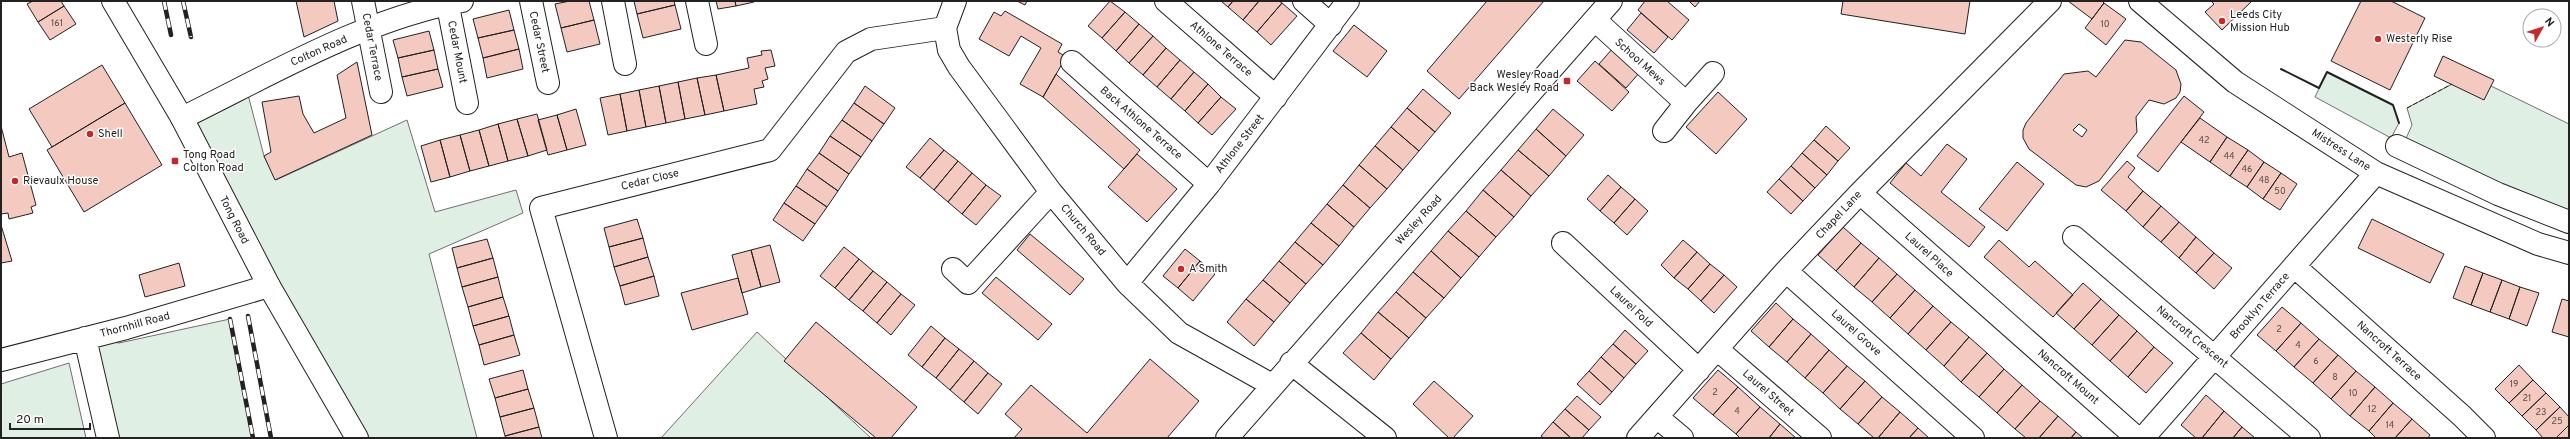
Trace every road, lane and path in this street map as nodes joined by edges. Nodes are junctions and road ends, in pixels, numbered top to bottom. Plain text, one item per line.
1 (113, 1) edge
2 (363, 1) edge
3 (531, 1) edge
4 (613, 1) edge
5 (697, 1) edge
6 (955, 1) edge
7 (1166, 1) edge
8 (1304, 1) edge
9 (1348, 1) edge
10 (1611, 1) edge
11 (2050, 1) edge
12 (2140, 1) edge
13 (452, 2) edge
14 (1595, 20) junction
15 (1331, 24) junction
16 (945, 28) junction
17 (368, 29) junction
18 (706, 44) dead end
19 (1072, 62) dead end
20 (625, 64) dead end
21 (1713, 73) dead end
22 (548, 83) dead end
23 (381, 92) dead end
24 (1276, 97) junction
25 (467, 103) dead end
26 (1686, 103) junction
27 (182, 118) junction
28 (1664, 131) dead end
29 (2397, 146) dead end
30 (2376, 173) junction
31 (1209, 184) junction
32 (1052, 192) junction
33 (1860, 192) junction
34 (2569, 222) edge
35 (2074, 237) dead end
36 (1563, 244) dead end
37 (2569, 253) edge
38 (2294, 266) junction
39 (953, 269) dead end
40 (1786, 271) junction
41 (1128, 283) junction
42 (269, 286) junction
43 (1999, 316) joint
44 (85, 338) junction
45 (1717, 349) junction
46 (2216, 357) junction
47 (1, 360) edge
48 (1291, 364) junction
49 (1699, 370) junction
50 (1272, 385) junction
51 (1658, 417) junction
52 (108, 438) edge
53 (357, 438) edge
54 (606, 438) edge
55 (1227, 438) edge
56 (1385, 438) edge
57 (1638, 438) edge
58 (1682, 438) edge
59 (1820, 438) edge
60 (1973, 438) edge
61 (2137, 438) edge
62 (2143, 438) edge
63 (2309, 438) edge
64 (2484, 438) edge

1 - 27 street, Tong Road
2 - 17 street, Cedar Terrace
3 - 22 street, Cedar Street
4 - 20 street
5 - 18 street
6 - 16 street
7 - 24 street, Athlone Terrace
8 - 15 street
9 - 15 street, Athlone Street
10 - 14 street, Wesley Road
11 - 33 street, Chapel Lane
12 - 30 street, Mistress Lane
13 - 17 street, Colton Road
13 - 25 street, Cedar Mount
14 - 26 street, School Mews
14 - 48 street, Wesley Road
15 - 24 street, Athlone Street
16 - 32 street, Church Road
16 - 54 street, Cedar Close
17 - 23 street, Cedar Terrace
17 - 27 street, Colton Road
19 - 31 street, Back Athlone Terrace
21 - 26 street
24 - 31 street, Athlone Street
26 - 28 street
27 - 42 street, Tong Road
29 - 34 street
30 - 37 street, Mistress Lane
30 - 38 street, Brooklyn Terrace
31 - 41 street, Athlone Street
32 - 39 street
32 - 41 street, Church Road
33 - 40 street, Chapel Lane
33 - 43 street, Laurel Place
35 - 46 street, Nancroft Crescent
36 - 49 street, Laurel Fold
38 - 46 street, Brooklyn Terrace
38 - 64 street, Nancroft Terrace
40 - 45 street, Chapel Lane
40 - 60 street, Laurel Grove
41 - 50 street, Church Road
42 - 44 street, Thornhill Road
42 - 53 street, Tong Road
43 - 61 street, Nancroft Mount
44 - 47 street, Thornhill Road
44 - 52 street
45 - 49 street, Chapel Lane
45 - 59 street, Laurel Street
46 - 62 street, Brooklyn Terrace
46 - 63 street, Nancroft Crescent
48 - 50 street, Wesley Road
48 - 56 street
49 - 51 street, Chapel Lane
50 - 55 street, Wesley Road
51 - 57 street, Chapel Lane
51 - 58 street

